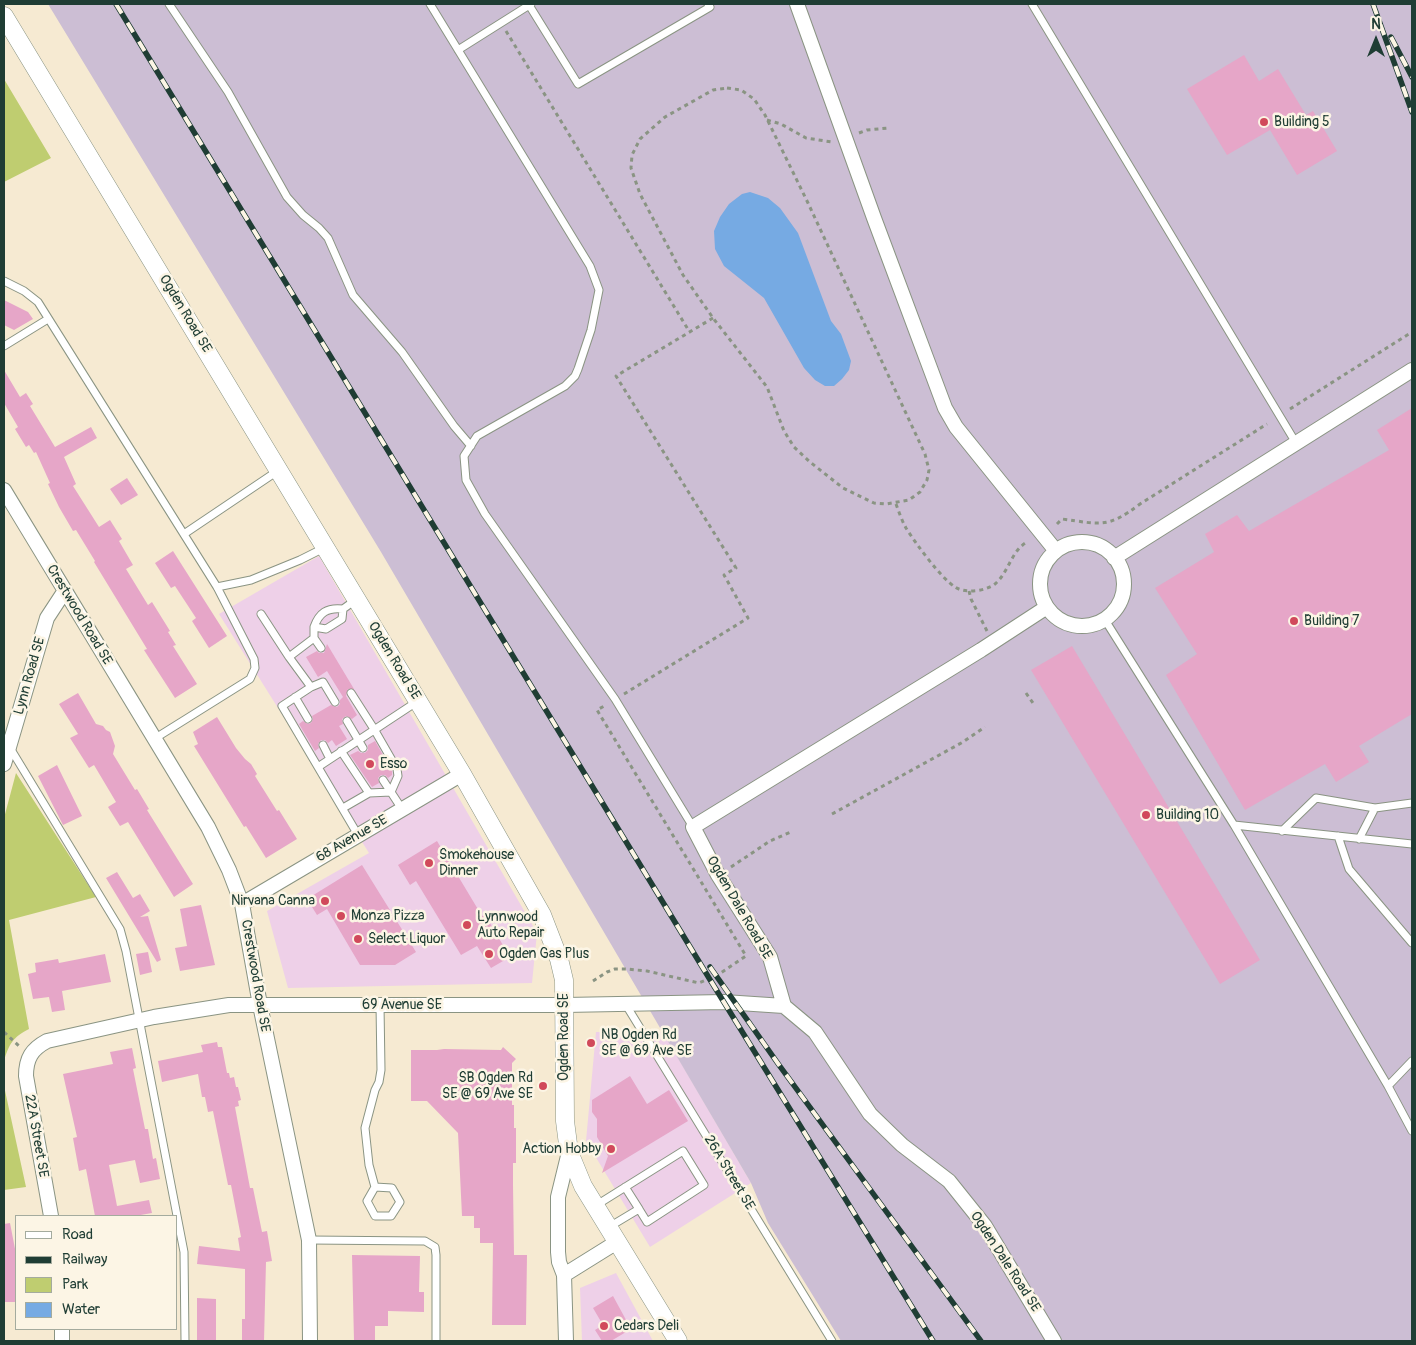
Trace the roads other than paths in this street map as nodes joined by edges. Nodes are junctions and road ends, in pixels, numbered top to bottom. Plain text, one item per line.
1 (170, 4) edge
2 (430, 4) edge
3 (530, 4) edge
4 (708, 4) edge
5 (798, 4) edge
6 (1032, 4) edge
7 (4, 16) edge
8 (458, 50) junction
9 (4, 281) edge
10 (48, 319) junction
11 (4, 346) edge
12 (1412, 370) edge
13 (1296, 443) junction
14 (471, 446) junction
15 (279, 469) junction
16 (4, 490) edge
17 (184, 534) junction
18 (326, 547) junction
19 (1056, 551) junction
20 (1114, 558) junction
21 (217, 586) junction
22 (64, 592) junction
23 (350, 604) junction
24 (1047, 607) junction
25 (261, 614) dead end
26 (1105, 620) junction
27 (314, 627) junction
28 (314, 638) junction
29 (321, 648) dead end
30 (289, 657) junction
31 (311, 687) junction
32 (351, 693) dead end
33 (295, 697) junction
34 (418, 701) junction
35 (335, 702) dead end
36 (308, 719) dead end
37 (347, 722) dead end
38 (374, 730) junction
39 (154, 739) junction
40 (358, 740) junction
41 (6, 742) edge
42 (323, 745) dead end
43 (363, 748) dead end
44 (341, 751) junction
45 (330, 759) junction
46 (4, 764) edge
47 (318, 767) junction
48 (462, 774) junction
49 (383, 780) dead end
50 (369, 792) junction
51 (391, 792) junction
52 (1412, 803) edge
53 (343, 808) junction
54 (1375, 808) junction
55 (402, 810) junction
56 (1234, 825) junction
57 (693, 828) junction
58 (1282, 830) junction
59 (358, 835) junction
60 (1338, 836) junction
61 (1359, 839) junction
62 (1412, 844) edge
63 (242, 904) junction
64 (1412, 943) edge
65 (626, 1004) junction
66 (260, 1005) junction
67 (380, 1005) junction
68 (565, 1005) junction
69 (784, 1006) junction
70 (138, 1020) junction
71 (30, 1056) joint
72 (1412, 1061) edge
73 (1388, 1086) junction
74 (1412, 1131) edge
75 (569, 1152) junction
76 (376, 1187) junction
77 (625, 1187) junction
78 (595, 1206) junction
79 (639, 1209) junction
80 (51, 1215) edge
81 (177, 1215) edge
82 (178, 1222) edge
83 (613, 1234) junction
84 (309, 1240) junction
85 (564, 1275) junction
86 (185, 1341) edge
87 (310, 1341) edge
88 (436, 1341) edge
89 (566, 1341) edge
90 (678, 1341) edge
91 (832, 1341) edge
92 (1054, 1341) edge

1 - 14 lane
2 - 8 lane
3 - 4 lane
3 - 8 lane
5 - 19 street
6 - 13 lane
7 - 15 street, Ogden Road SE
8 - 14 lane
9 - 10 lane
10 - 11 lane
10 - 17 lane
12 - 13 street
13 - 20 street
14 - 57 lane
15 - 17 lane
15 - 18 street, Ogden Road SE
16 - 22 street, Crestwood Road SE
17 - 21 lane
18 - 21 lane
18 - 23 street, Ogden Road SE
19 - 20 street
19 - 24 street
20 - 26 street
21 - 39 lane
22 - 39 street, Crestwood Road SE
22 - 41 street, Lynn Road SE
23 - 27 lane
23 - 27 lane
23 - 34 street, Ogden Road SE
24 - 26 street
24 - 57 street
25 - 30 lane
26 - 56 lane
27 - 28 lane
28 - 29 lane
28 - 30 lane
30 - 31 lane
31 - 33 lane
31 - 35 lane
32 - 38 lane
33 - 36 lane
33 - 47 lane
34 - 38 lane
34 - 48 street, Ogden Road SE
37 - 40 lane
38 - 40 lane
38 - 51 lane
39 - 63 street, Crestwood Road SE
40 - 43 lane
40 - 44 lane
41 - 46 street, Lynn Road SE
41 - 70 lane
42 - 45 lane
44 - 45 lane
44 - 50 lane
45 - 47 lane
47 - 53 lane
48 - 55 street, 68 Avenue SE
48 - 68 street, Ogden Road SE
49 - 51 lane
50 - 51 lane
50 - 53 lane
51 - 55 lane
52 - 54 lane
53 - 59 lane
54 - 58 lane
54 - 61 lane
55 - 59 street, 68 Avenue SE
56 - 58 lane
56 - 73 lane
57 - 69 street, Ogden Dale Road SE
58 - 60 lane
59 - 63 street, 68 Avenue SE
60 - 61 lane
60 - 64 lane
61 - 62 lane
63 - 66 street, Crestwood Road SE
65 - 68 street, 69 Avenue SE
65 - 69 street, 69 Avenue SE
65 - 91 lane, 26A Street SE
66 - 67 street, 69 Avenue SE
66 - 70 street, 69 Avenue SE
66 - 84 street, Crestwood Road SE
67 - 68 street, 69 Avenue SE
67 - 76 lane
68 - 75 street, Ogden Road SE
69 - 92 street, Ogden Dale Road SE
70 - 71 street, 69 Avenue SE
70 - 81 lane
71 - 80 street, 22A Street SE
72 - 73 lane
73 - 74 lane
75 - 78 street, Ogden Road SE
75 - 85 street
76 - 76 lane
77 - 78 lane
77 - 79 lane
77 - 79 lane
78 - 83 street, Ogden Road SE
79 - 83 lane
82 - 86 lane
83 - 85 street
83 - 90 street, Ogden Road SE
84 - 87 street, Crestwood Road SE
84 - 88 lane
85 - 89 street

